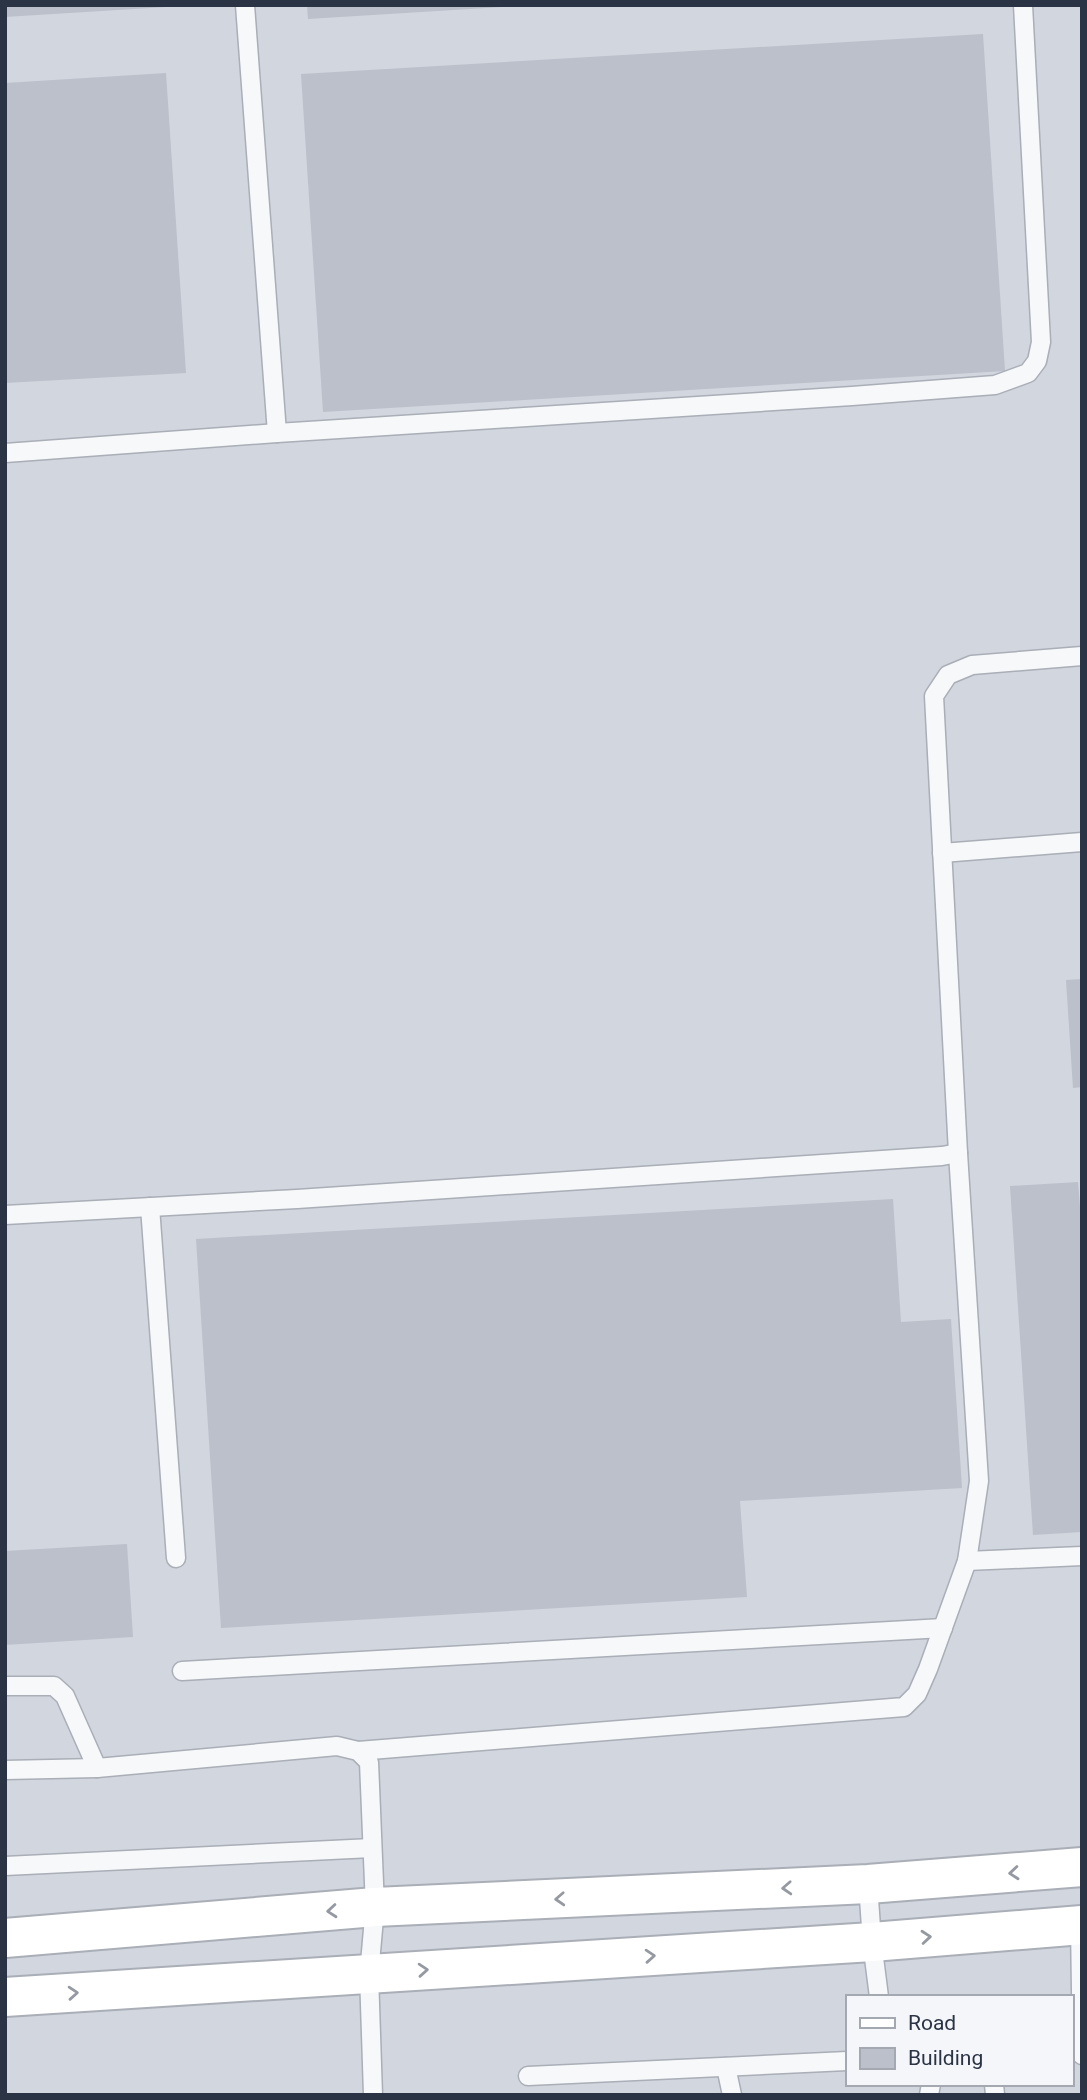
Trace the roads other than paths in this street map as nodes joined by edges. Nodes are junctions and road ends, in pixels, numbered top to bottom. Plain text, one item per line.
1 (245, 5) edge
2 (1023, 5) edge
3 (277, 433) junction
4 (5, 453) edge
5 (1082, 656) edge
6 (1082, 842) edge
7 (942, 853) junction
8 (958, 1153) junction
9 (150, 1207) junction
10 (5, 1215) edge
11 (1082, 1556) edge
12 (176, 1558) dead end
13 (967, 1561) junction
14 (943, 1628) junction
15 (182, 1671) dead end
16 (5, 1686) edge
17 (358, 1751) junction
18 (97, 1768) junction
19 (5, 1770) edge
20 (372, 1848) junction
21 (5, 1866) edge
22 (1082, 1867) edge
23 (868, 1884) junction
24 (374, 1907) junction
25 (1081, 1925) edge
26 (5, 1938) edge
27 (872, 1942) junction
28 (369, 1974) junction
29 (879, 1995) edge
30 (5, 1997) edge
31 (1081, 2038) edge
32 (1082, 2055) edge
33 (846, 2061) edge
34 (726, 2067) junction
35 (528, 2076) dead end
36 (373, 2095) edge
37 (732, 2095) edge

1 - 3 lane
2 - 3 lane
3 - 4 lane
5 - 7 lane
6 - 7 lane
7 - 8 lane
8 - 9 lane
8 - 13 lane
9 - 10 lane
9 - 12 lane
11 - 13 lane
13 - 14 lane
14 - 15 lane
14 - 17 lane
16 - 18 lane
17 - 18 lane
17 - 20 lane
18 - 19 lane
20 - 21 lane
20 - 24 lane
22 -> 23 street
23 -> 24 street
23 - 27 lane
24 -> 26 street
24 - 28 lane
27 -> 25 street
25 - 31 lane
28 -> 27 street
27 - 29 lane
30 -> 28 street
28 - 36 lane
31 - 32 lane
33 - 34 lane
34 - 35 lane
34 - 37 lane

